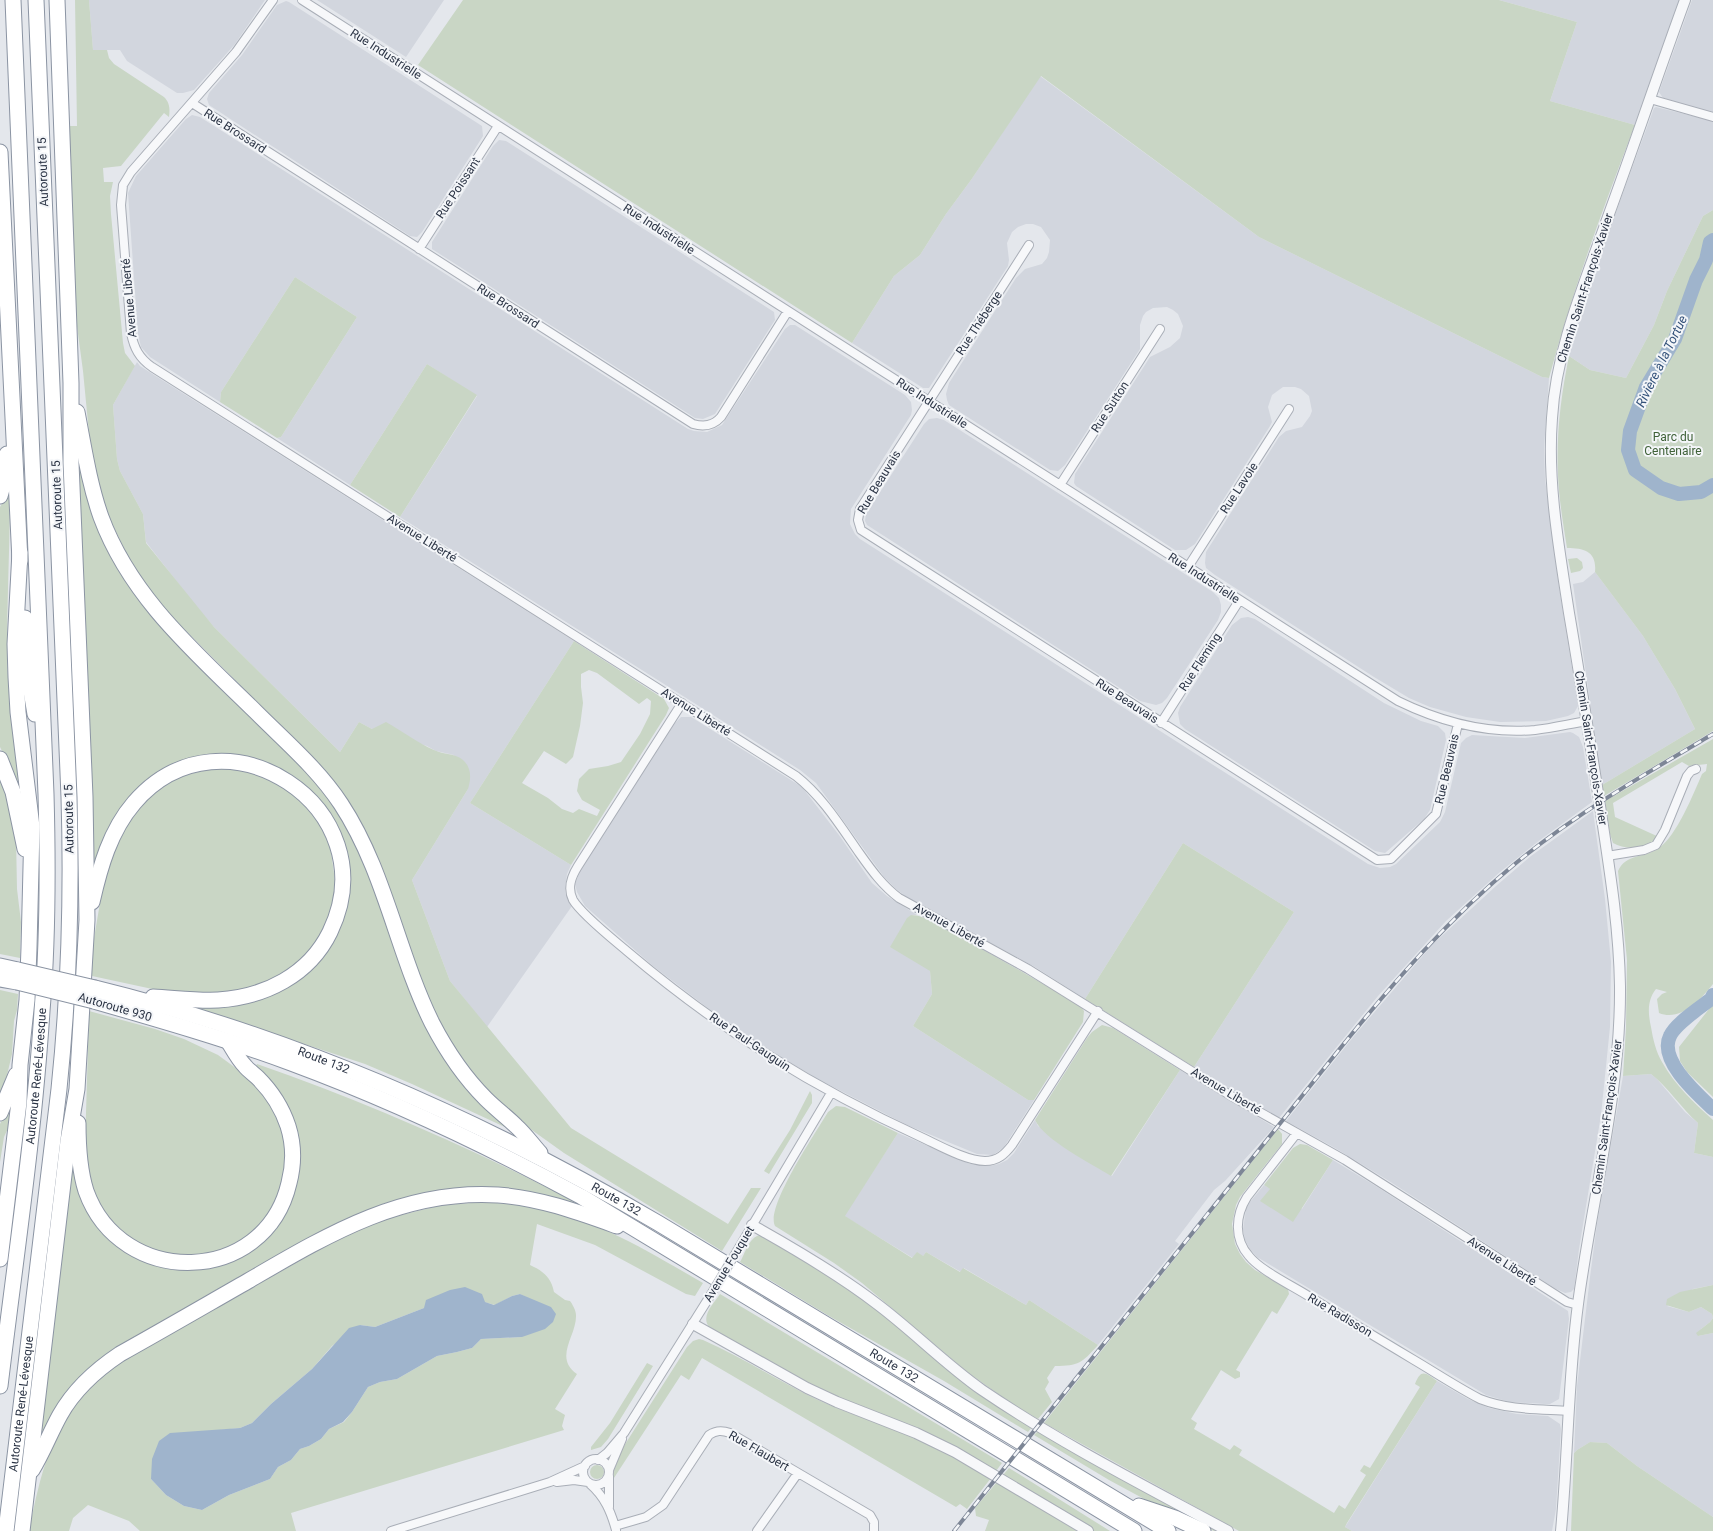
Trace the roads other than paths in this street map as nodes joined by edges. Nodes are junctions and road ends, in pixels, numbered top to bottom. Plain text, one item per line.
1 (13, 0) edge
2 (36, 0) edge
3 (57, 0) edge
4 (273, 0) edge
5 (302, 0) edge
6 (1685, 0) edge
7 (1650, 99) junction
8 (192, 103) junction
9 (1713, 117) edge
10 (498, 126) junction
11 (0, 152) edge
12 (1029, 245) dead end
13 (419, 249) junction
14 (7, 281) junction
15 (788, 311) junction
16 (1160, 329) dead end
17 (71, 383) junction
18 (929, 401) junction
19 (1290, 409) dead end
20 (1060, 485) junction
21 (0, 496) edge
22 (20, 552) junction
23 (1188, 567) junction
24 (1239, 600) junction
25 (682, 703) junction
26 (1586, 721) junction
27 (1161, 723) junction
28 (1458, 724) junction
29 (0, 759) edge
30 (45, 764) junction
31 (1696, 769) dead end
32 (1607, 856) junction
33 (30, 877) junction
34 (87, 920) junction
35 (0, 966) edge
36 (17, 976) junction
37 (0, 979) edge
38 (67, 991) joint
39 (95, 995) junction
40 (123, 995) junction
41 (1098, 1012) junction
42 (228, 1041) junction
43 (20, 1065) junction
44 (77, 1089) junction
45 (831, 1093) junction
46 (0, 1113) edge
47 (1297, 1133) junction
48 (548, 1161) junction
49 (752, 1225) junction
50 (644, 1235) junction
51 (0, 1259) edge
52 (1578, 1305) junction
53 (693, 1324) junction
54 (0, 1386) edge
55 (1569, 1411) junction
56 (624, 1433) junction
57 (598, 1460) junction
58 (585, 1466) junction
59 (609, 1473) junction
60 (798, 1473) junction
61 (29, 1474) junction
62 (550, 1482) junction
63 (589, 1483) junction
64 (1110, 1495) junction
65 (609, 1508) junction
66 (616, 1529) edge
67 (6, 1531) edge
68 (22, 1531) edge
69 (391, 1531) edge
70 (757, 1531) edge
71 (874, 1531) edge
72 (1088, 1531) edge
73 (1134, 1531) edge
74 (1168, 1531) edge
75 (1203, 1531) edge
76 (1228, 1531) edge
77 (1563, 1531) edge

1 - 30 highway, Autoroute 15
2 - 38 highway, Autoroute 15
3 - 17 highway
4 - 8 street, Avenue Liberté
5 - 10 street, Rue Industrielle
6 - 7 street, Chemin Saint-François-Xavier
7 - 9 street
7 - 26 street, Chemin Saint-François-Xavier
8 - 13 street, Rue Brossard
8 - 25 street, Avenue Liberté
10 - 13 street, Rue Poissant
10 - 15 street, Rue Industrielle
11 - 14 highway
12 - 18 street, Rue Théberge
13 - 15 street, Rue Brossard
14 - 21 highway
14 - 22 highway
15 - 18 street, Rue Industrielle
16 - 20 street, Rue Sutton
17 - 34 highway
17 - 48 highway
18 - 20 street, Rue Industrielle
18 - 27 street, Rue Beauvais
19 - 23 street, Rue Lavoie
20 - 23 street, Rue Industrielle
22 - 30 highway
22 - 33 highway
23 - 24 street, Rue Industrielle
24 - 27 street, Rue Fleming
24 - 28 street, Rue Industrielle
25 - 41 street, Avenue Liberté
25 - 45 street, Rue Paul-Gauguin
26 - 28 street, Rue Industrielle
26 - 32 street, Chemin Saint-François-Xavier
27 - 28 street, Rue Beauvais
29 - 33 highway
30 - 54 highway, Autoroute René-Lévesque
31 - 32 street
32 - 52 street, Chemin Saint-François-Xavier
33 - 43 highway
34 - 40 highway
34 - 44 highway
35 - 36 highway
36 - 37 highway
36 - 39 highway, Route 132, bridge
38 - 67 highway, Autoroute René-Lévesque
39 - 40 highway, Route 132
39 - 42 highway, Autoroute 930
40 - 48 highway, Route 132
41 - 45 street, Rue Paul-Gauguin
41 - 47 street, Avenue Liberté
42 - 44 highway
42 - 50 highway, Route 132
43 - 46 highway
43 - 51 highway
44 - 61 highway
45 - 49 street, Avenue Fouquet
47 - 52 street, Avenue Liberté
47 - 55 street, Rue Radisson
48 - 64 highway, Route 132
49 - 53 street, Avenue Fouquet, bridge
49 - 76 street
50 - 61 highway
50 - 73 highway, Route 132
52 - 55 street, Chemin Saint-François-Xavier
53 - 56 street, Avenue Fouquet
53 - 72 street
55 - 77 street, Chemin Saint-François-Xavier
56 - 57 street, Avenue Fouquet
56 - 59 street, Avenue Fouquet
57 - 58 street
57 - 59 street
58 - 62 street
58 - 63 street
59 - 63 street
59 - 65 street, Avenue Fouquet
60 - 66 street, Rue Flaubert
60 - 70 street
60 - 71 street, Rue Flaubert
61 - 68 highway
62 - 63 street
62 - 69 street
63 - 65 street, Avenue Fouquet
64 - 74 highway, Route 132
64 - 75 highway
65 - 66 street, Avenue Fouquet

